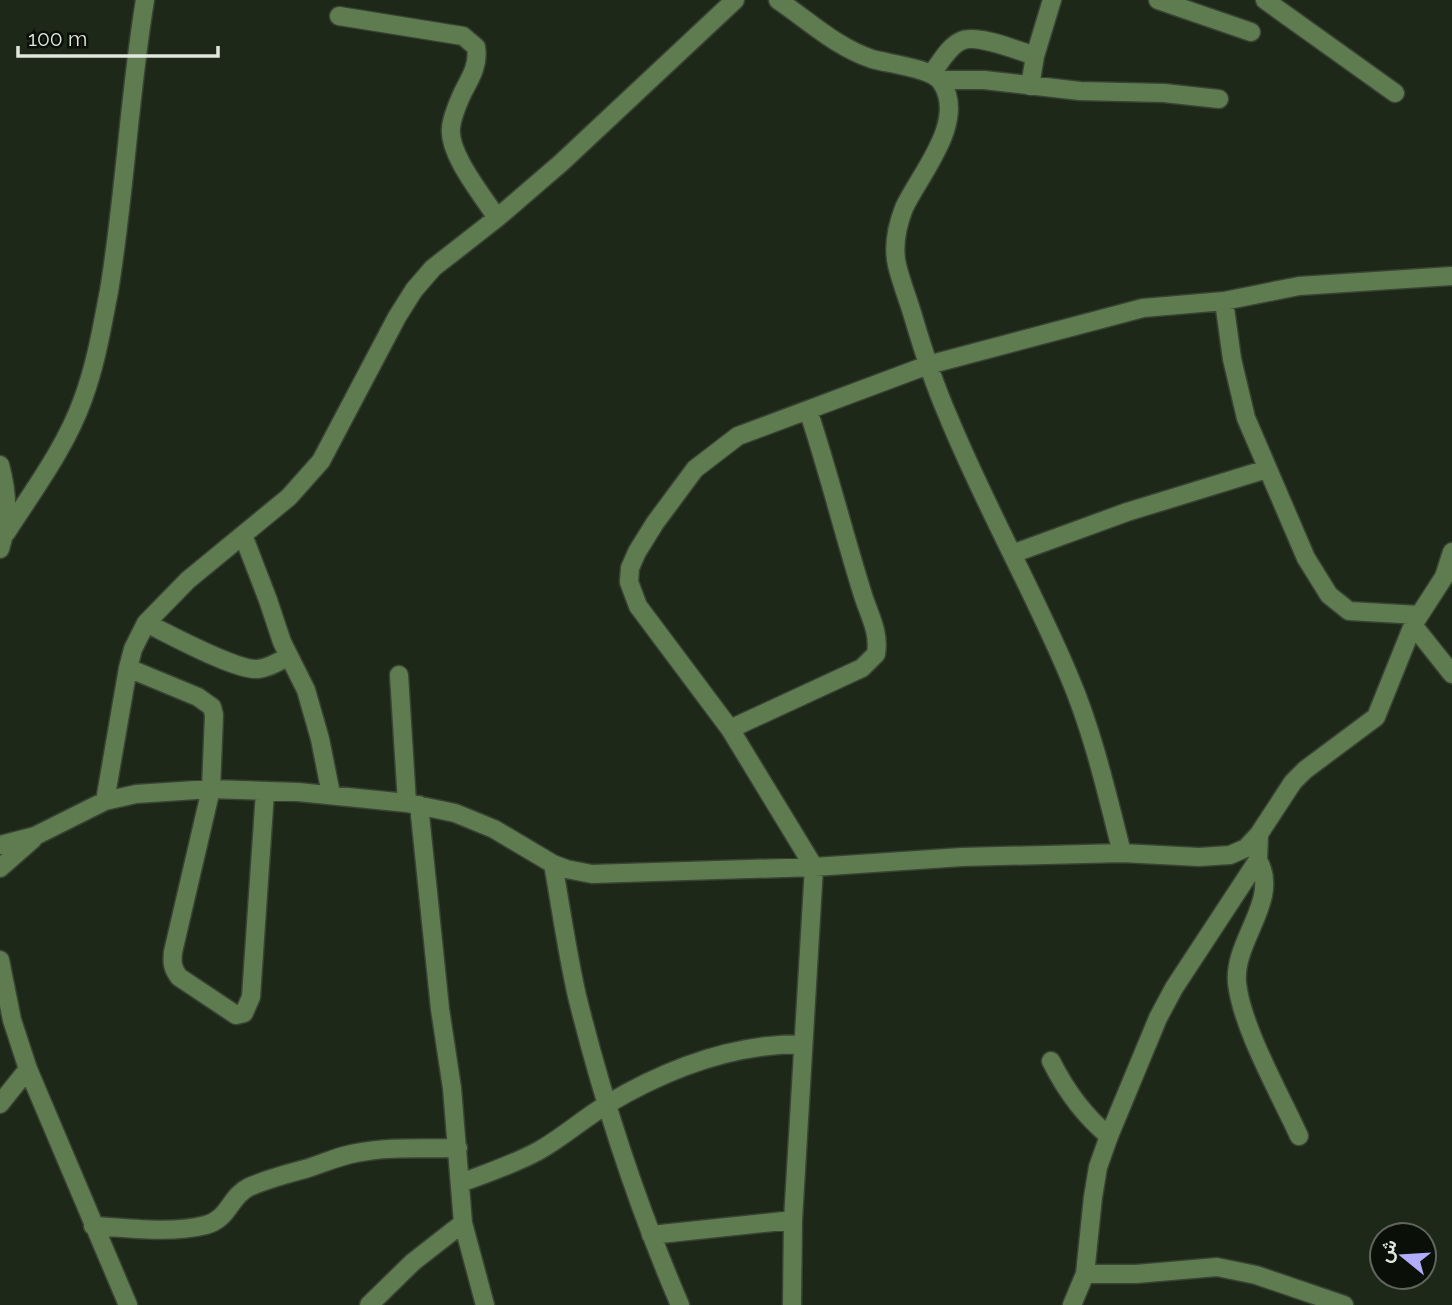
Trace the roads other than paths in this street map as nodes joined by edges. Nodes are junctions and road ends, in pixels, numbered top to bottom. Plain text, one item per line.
1 (145, 0) edge
2 (735, 0) edge
3 (778, 0) edge
4 (1052, 0) edge
5 (1158, 0) edge
6 (1265, 0) edge
7 (339, 16) dead end
8 (1251, 32) dead end
9 (1035, 56) junction
10 (936, 77) junction
11 (1030, 86) junction
12 (1395, 93) dead end
13 (1219, 99) dead end
14 (497, 218) junction
15 (1452, 276) edge
16 (1224, 301) junction
17 (928, 365) junction
18 (808, 410) junction
19 (0, 465) edge
20 (1267, 469) junction
21 (243, 535) junction
22 (2, 544) edge
23 (1452, 552) edge
24 (1012, 554) junction
25 (1416, 620) junction
26 (146, 623) junction
27 (289, 656) junction
28 (128, 668) junction
29 (1452, 674) edge
30 (399, 675) dead end
31 (730, 729) junction
32 (211, 789) junction
33 (265, 792) junction
34 (331, 794) junction
35 (105, 801) junction
36 (413, 804) junction
37 (1259, 834) junction
38 (35, 836) junction
39 (0, 845) edge
40 (1122, 853) junction
41 (1258, 860) junction
42 (553, 864) junction
43 (814, 867) junction
44 (0, 868) edge
45 (0, 960) edge
46 (802, 1044) junction
47 (1051, 1062) dead end
48 (28, 1069) junction
49 (0, 1104) edge
50 (607, 1104) junction
51 (1109, 1136) junction
52 (1299, 1136) dead end
53 (457, 1148) junction
54 (461, 1182) junction
55 (793, 1220) junction
56 (463, 1223) junction
57 (93, 1226) junction
58 (650, 1235) junction
59 (1085, 1274) junction
60 (1079, 1303) edge
61 (128, 1305) edge
62 (369, 1305) edge
63 (485, 1305) edge
64 (680, 1305) edge
65 (792, 1305) edge
66 (1343, 1305) edge

1 - 22 street
2 - 14 street
3 - 10 street
4 - 9 street
5 - 8 street
6 - 12 street
7 - 14 street
9 - 10 street
9 - 11 street
10 - 11 street
10 - 17 street
11 - 13 street
14 - 21 street
15 - 16 street
16 - 17 street
16 - 20 street
17 - 18 street
17 - 24 street
18 - 31 street
18 - 31 street
19 - 22 street
20 - 24 street
20 - 25 street
21 - 26 street
21 - 27 street
23 - 25 street
24 - 40 street
25 - 29 street
25 - 37 street
26 - 27 street
26 - 28 street
27 - 34 street
28 - 32 street
28 - 35 street
30 - 36 street
31 - 43 street
32 - 33 street
32 - 33 street
32 - 35 street
33 - 34 street
34 - 36 street
35 - 38 street
36 - 42 street
36 - 53 street
37 - 40 street
37 - 41 street
38 - 39 street
38 - 44 street
40 - 43 street
41 - 51 street
41 - 52 street
42 - 43 street
42 - 50 street
43 - 46 street
45 - 48 street
46 - 50 street
46 - 55 street
47 - 51 street
48 - 49 street
48 - 57 street
50 - 54 street
50 - 58 street
51 - 59 street
53 - 54 street
53 - 57 street
54 - 56 street
55 - 58 street
55 - 65 street
56 - 62 street
56 - 63 street
57 - 61 street
58 - 64 street
59 - 60 street
59 - 66 street

